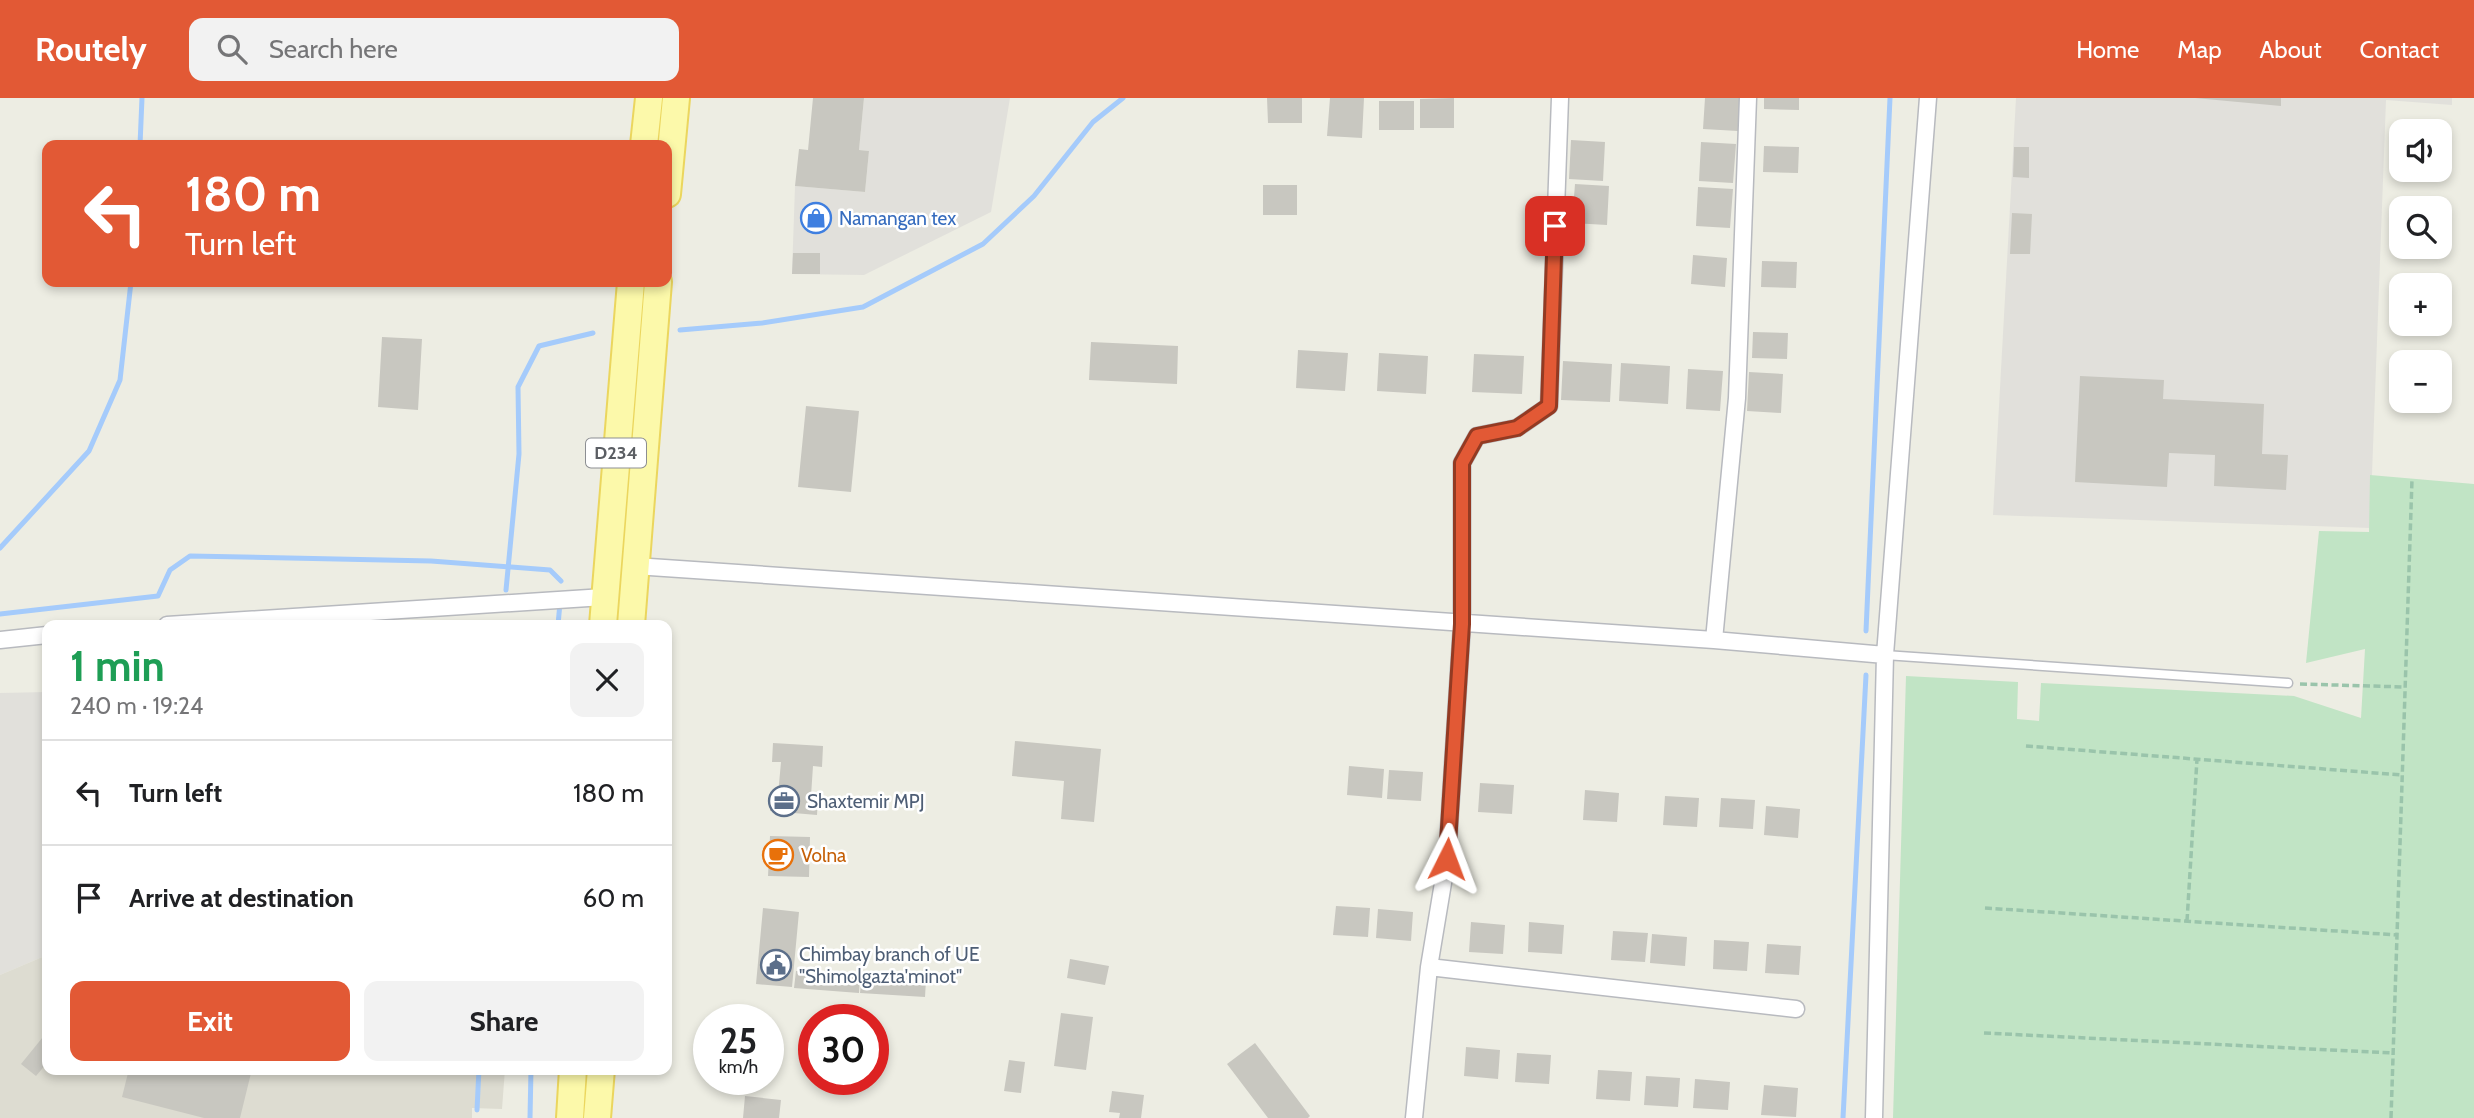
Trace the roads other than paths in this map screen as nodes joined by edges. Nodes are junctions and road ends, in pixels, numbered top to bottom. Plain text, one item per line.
1 (649, 98) edge
2 (676, 98) edge
3 (1560, 98) edge
4 (1748, 98) edge
5 (1928, 98) edge
6 (645, 140) edge
7 (672, 141) edge
8 (631, 287) edge
9 (658, 287) edge
10 (635, 566) junction
11 (604, 597) junction
12 (245, 620) edge
13 (603, 620) edge
14 (631, 620) edge
15 (1462, 624) junction
16 (42, 636) edge
17 (0, 640) edge
18 (1714, 640) junction
19 (1885, 655) junction
20 (2287, 683) road end
21 (1429, 967) junction
22 (1796, 1009) dead end
23 (573, 1075) edge
24 (601, 1075) edge
25 (570, 1118) edge
26 (597, 1118) edge
27 (1413, 1118) edge
28 (1874, 1118) edge

1 - 6 main road
2 - 7 main road
3 - 15 street
4 - 18 street
5 - 19 street
8 - 11 main road, D234
9 - 10 main road, D234
10 - 14 main road, D234
10 - 15 street
11 - 12 street
11 - 13 main road, D234
15 - 18 street
15 - 21 street
16 - 17 street
18 - 19 street
19 - 20 lane
19 - 28 street
21 - 22 street
21 - 27 street
23 - 25 main road
24 - 26 main road

